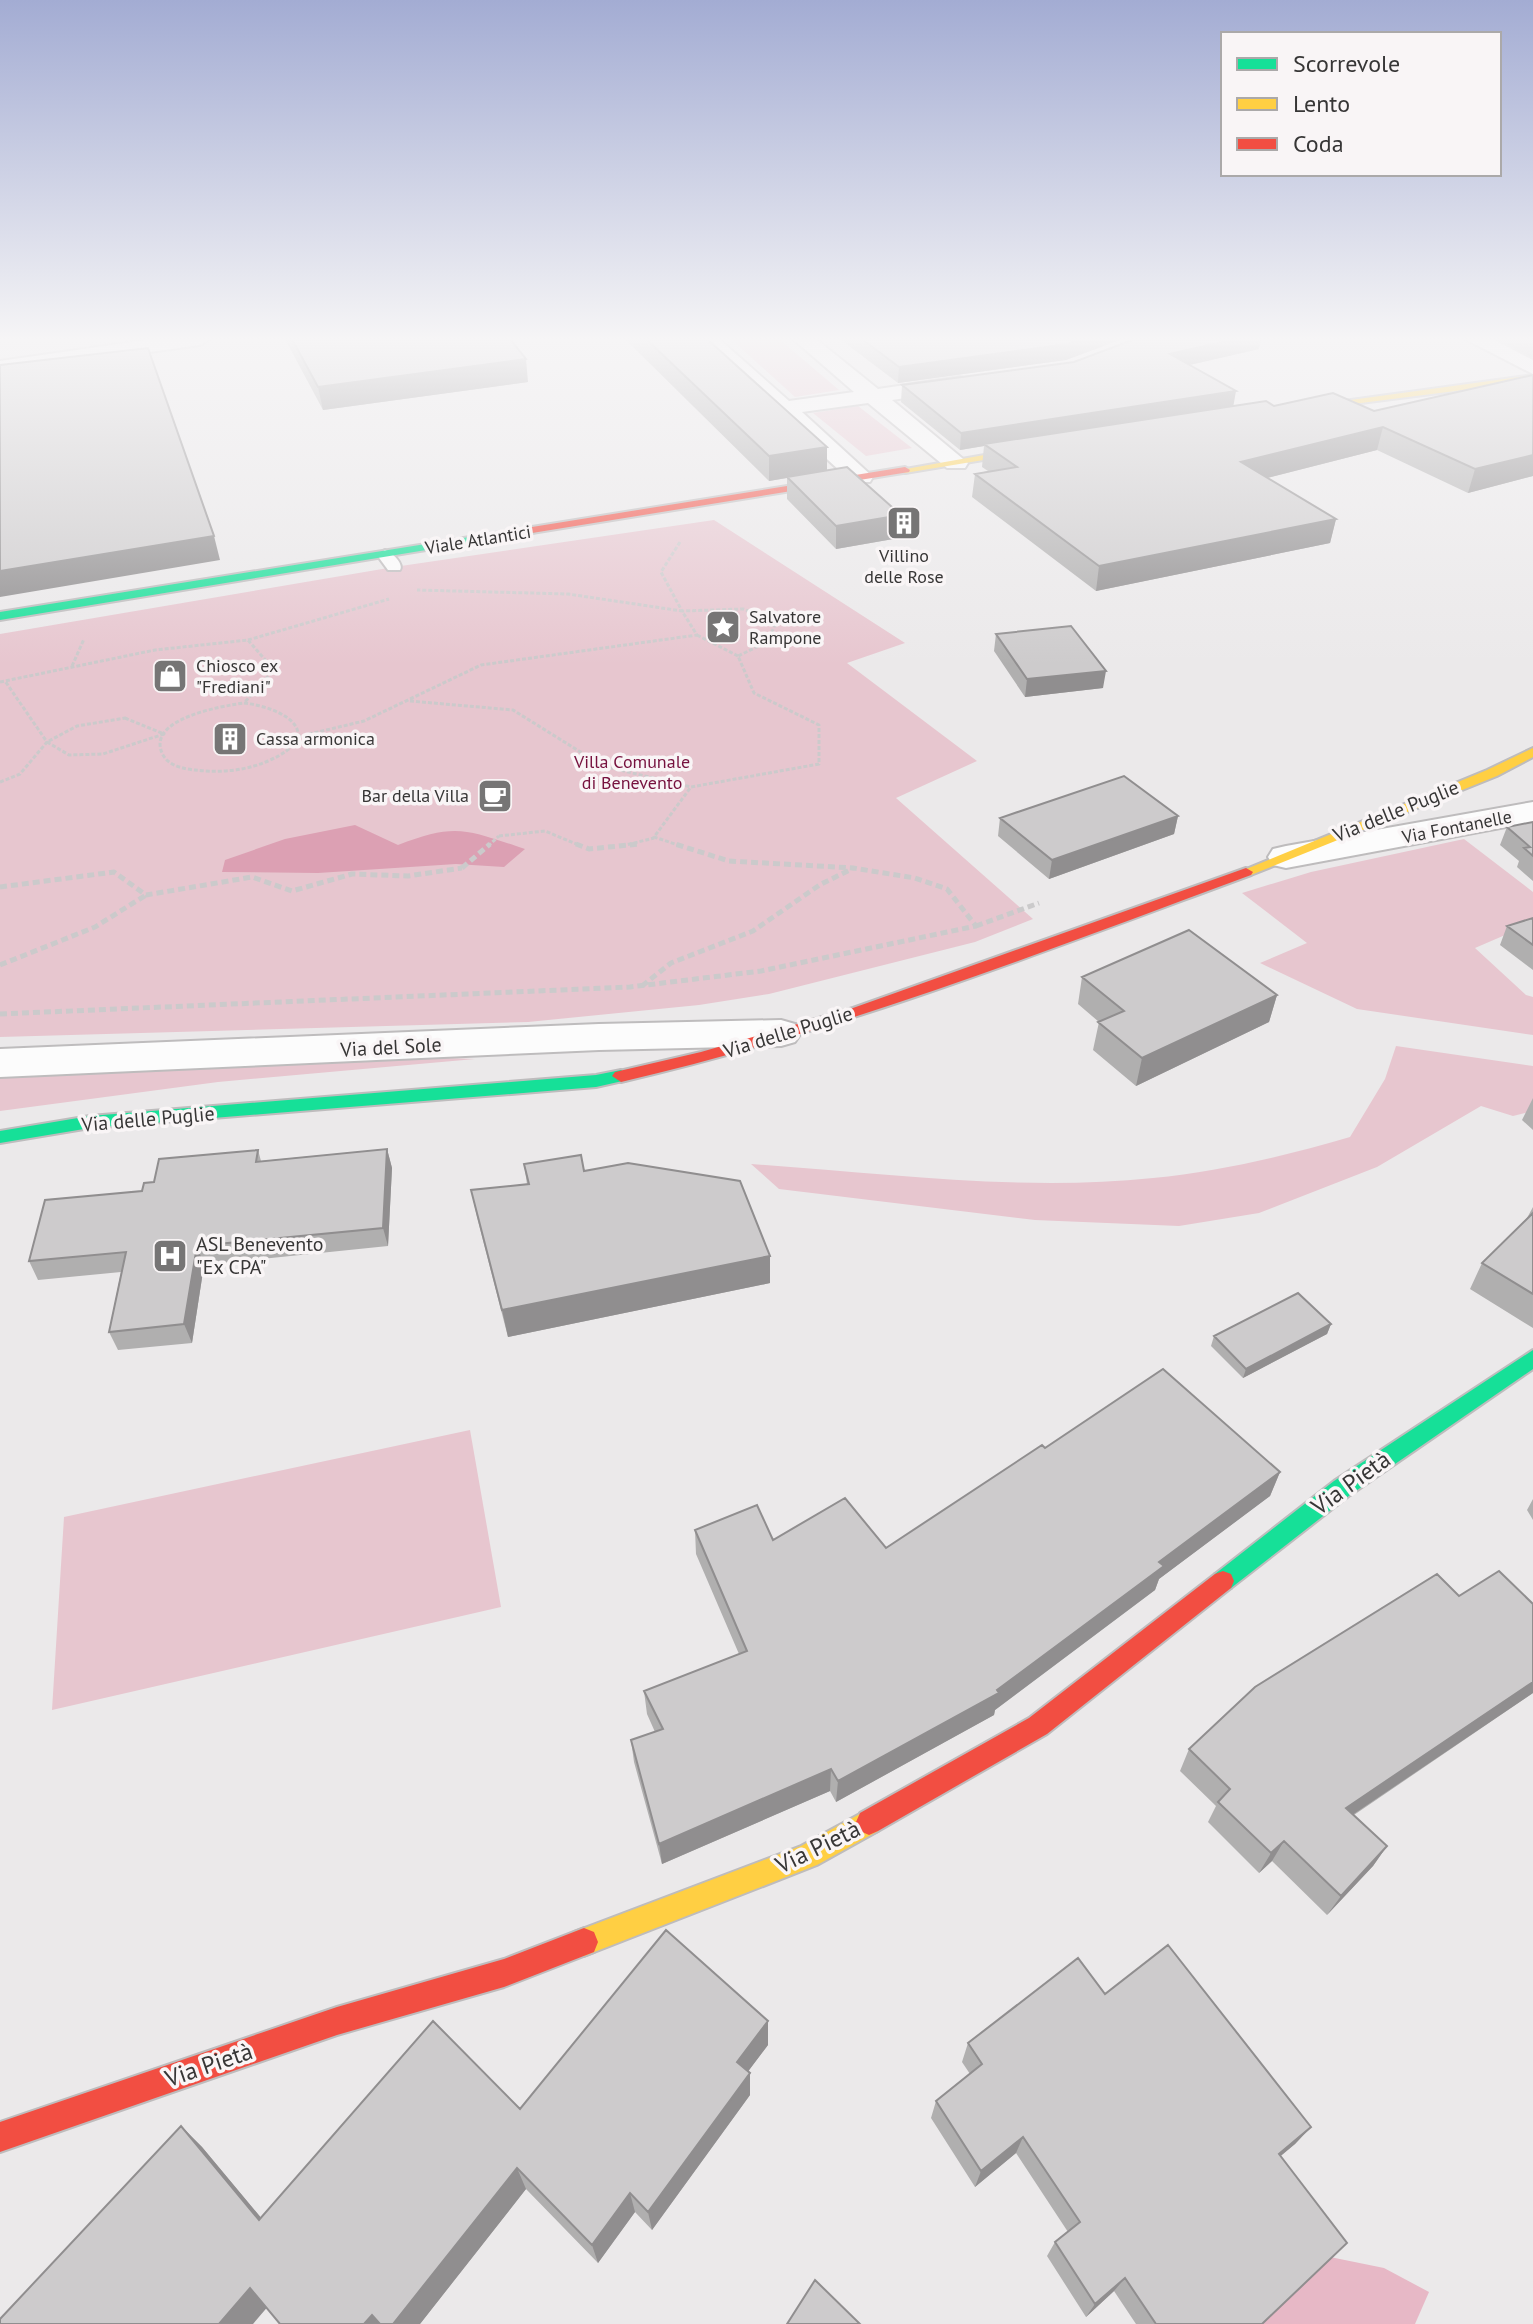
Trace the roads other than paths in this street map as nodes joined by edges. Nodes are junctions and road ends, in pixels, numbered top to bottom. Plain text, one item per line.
1 (828, 447) edge
2 (937, 447) edge
3 (1047, 447) edge
4 (956, 463) junction
5 (861, 477) junction
6 (0, 616) edge
7 (1533, 752) edge
8 (1533, 812) edge
9 (1286, 857) junction
10 (781, 1033) junction
11 (0, 1063) edge
12 (0, 1137) edge
13 (1533, 1358) edge
14 (0, 2137) edge

1 - 5 street
2 - 4 street
3 - 4 street, Viale Atlantici
4 - 5 street, Viale Atlantici
5 - 6 street, Viale Atlantici
7 - 9 street, Via delle Puglie
8 - 9 street, Via Fontanelle
9 - 10 street, Via delle Puglie
10 - 11 street, Via del Sole
10 - 12 street, Via delle Puglie
13 - 14 street, Via Pietà

